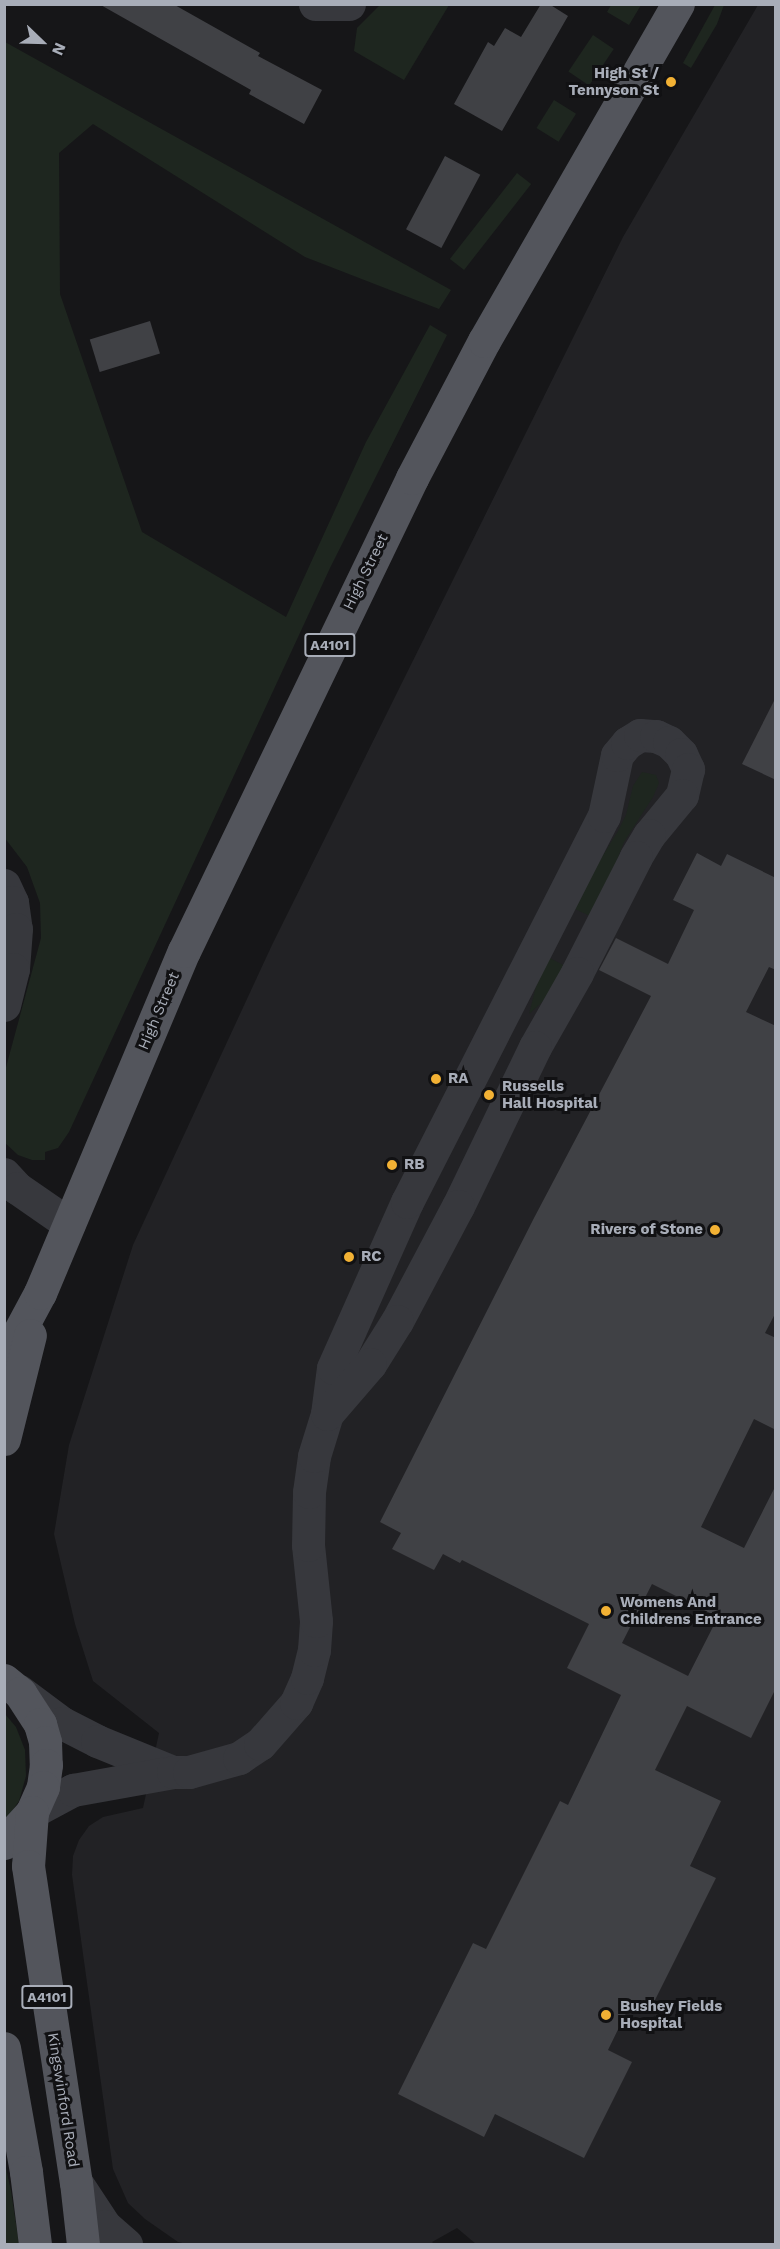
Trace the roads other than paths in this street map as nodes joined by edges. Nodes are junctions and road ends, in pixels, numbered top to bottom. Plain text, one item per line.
1 (315, 4) edge
2 (349, 4) edge
3 (678, 4) edge
4 (4, 885) edge
5 (4, 1005) edge
6 (4, 1174) edge
7 (69, 1224) junction
8 (40, 1293) junction
9 (4, 1360) edge
10 (327, 1414) junction
11 (4, 1439) edge
12 (5, 1680) edge
13 (174, 1772) junction
14 (32, 1812) junction
15 (4, 1843) edge
16 (5, 2056) edge
17 (76, 2182) junction
18 (35, 2244) edge
19 (83, 2244) edge
20 (126, 2244) edge

1 - 2 street
3 - 7 main road, High Street / A4101
4 - 5 street
6 - 7 street
7 - 8 main road, High Street / A4101
8 - 9 main road, High Street / A4101
8 - 11 main road, High Street / A4101
10 - 10 street
10 - 13 street
12 - 13 street
12 - 14 main road, A4101
13 - 14 street
14 - 15 main road, A4101
14 - 17 main road, Kingswinford Road / A4101
16 - 18 main road
17 - 19 main road, Kingswinford Road / A4101
17 - 20 street

